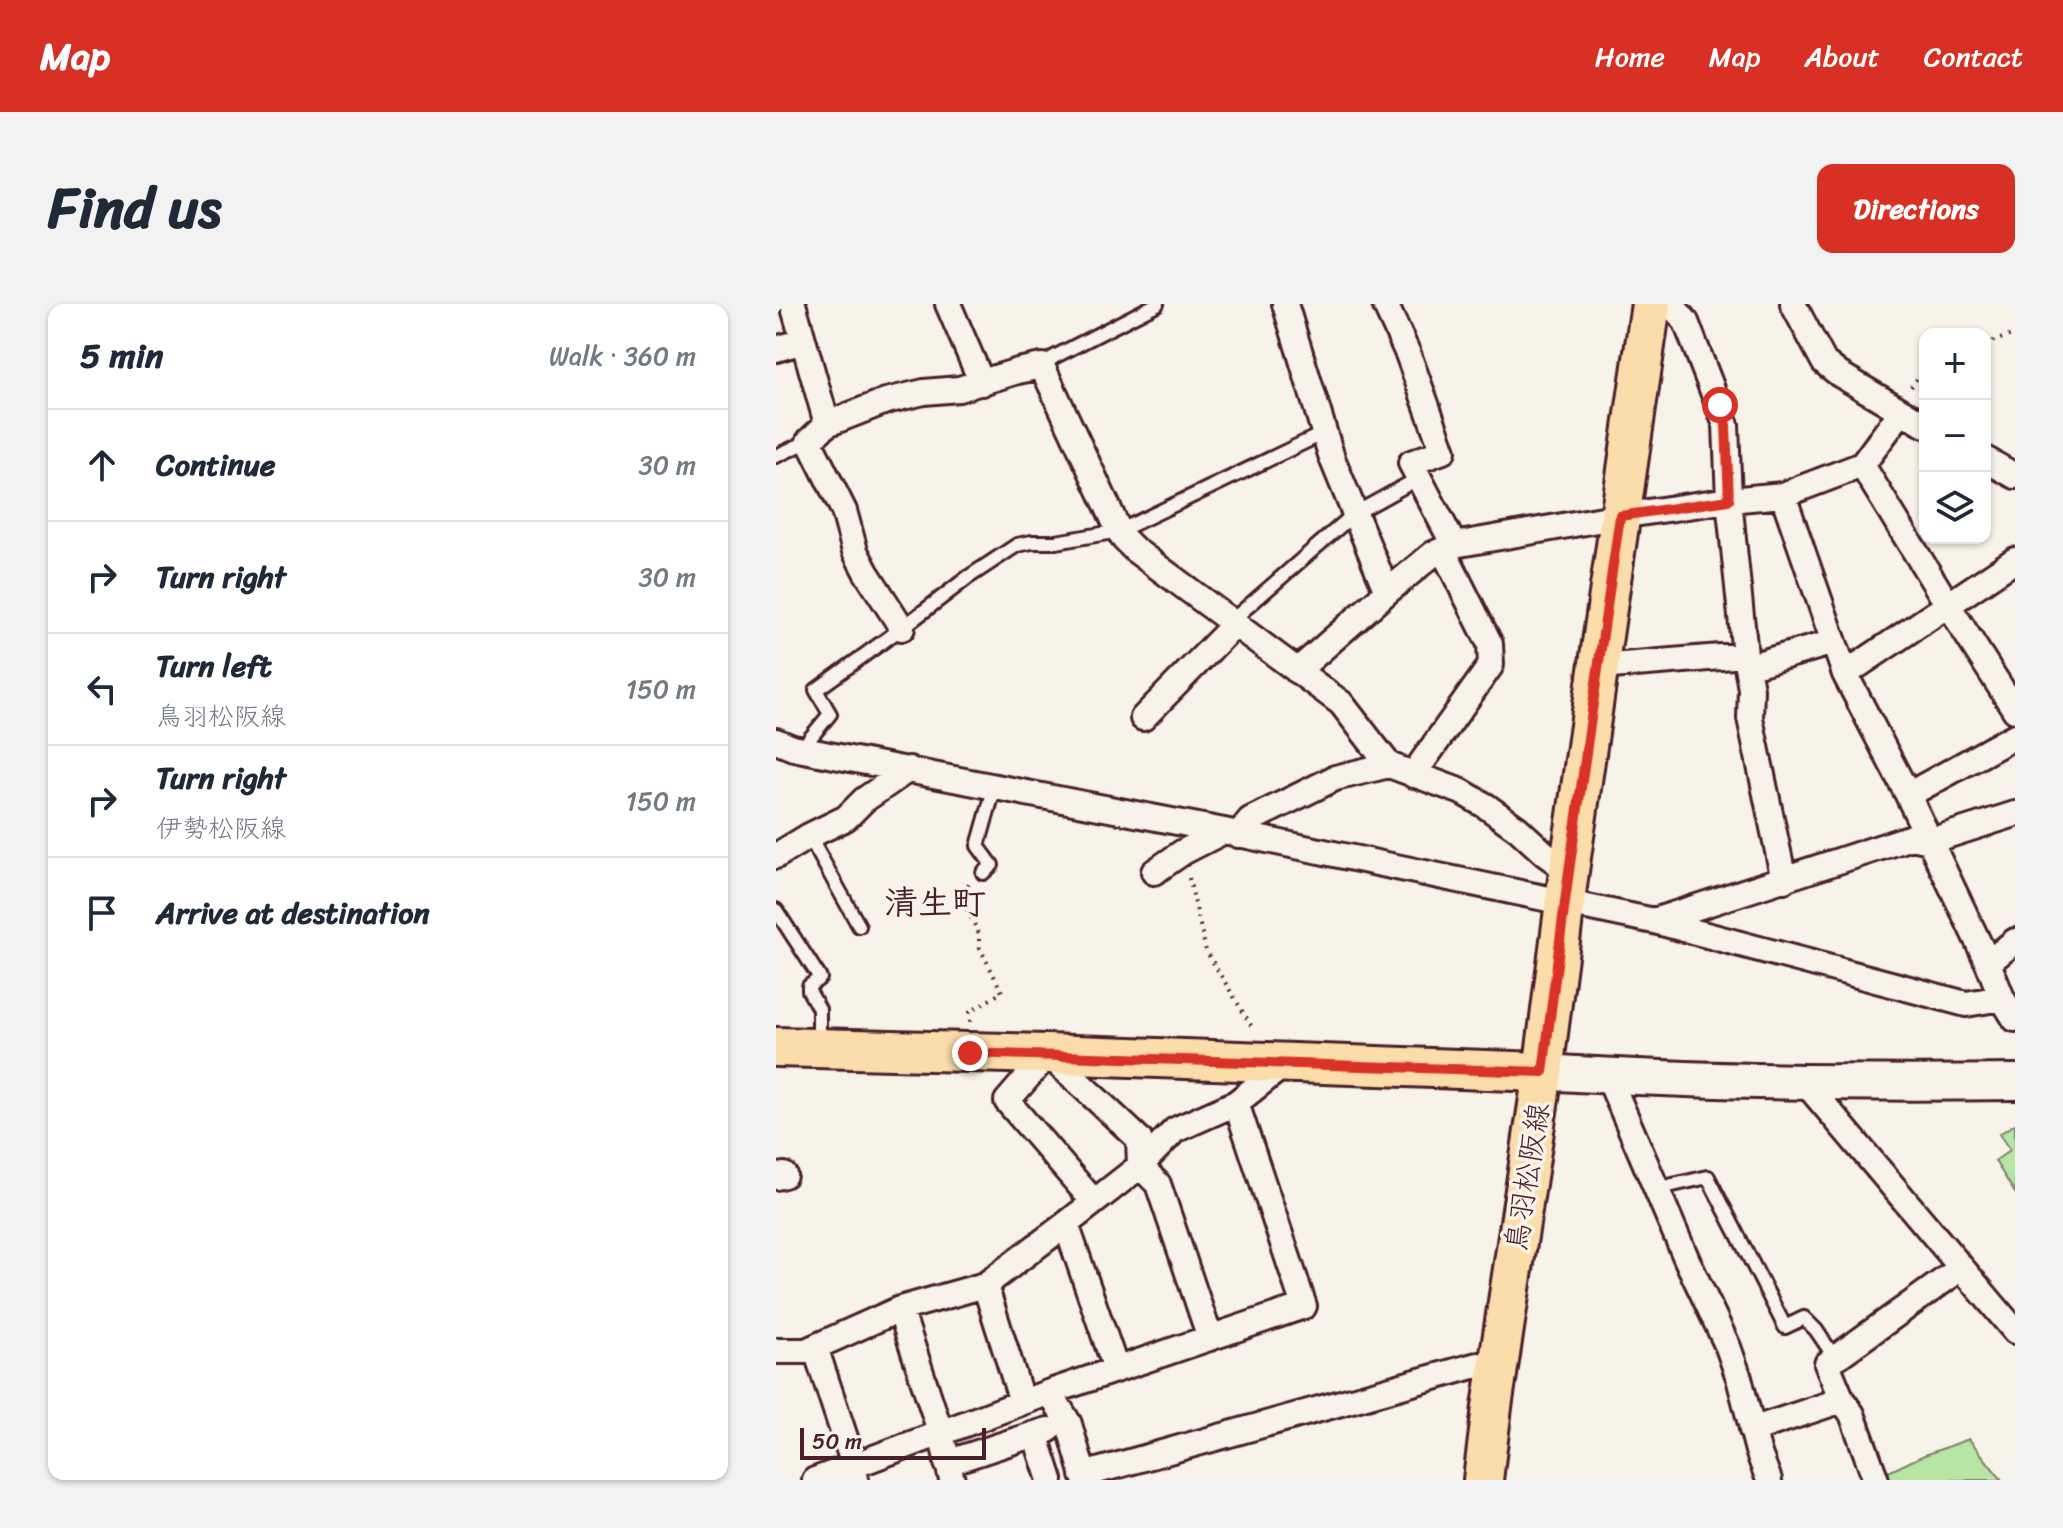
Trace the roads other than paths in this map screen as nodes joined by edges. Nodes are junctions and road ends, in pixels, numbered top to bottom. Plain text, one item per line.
1 (793, 304) edge
2 (948, 304) edge
3 (1157, 304) edge
4 (1285, 304) edge
5 (1385, 304) edge
6 (1651, 304) edge
7 (1671, 304) edge
8 (1793, 304) edge
9 (803, 341) junction
10 (776, 349) edge
11 (1042, 366) junction
12 (982, 383) junction
13 (1901, 412) junction
14 (1919, 422) edge
15 (818, 432) junction
16 (1324, 433) junction
17 (776, 456) edge
18 (1991, 462) edge
19 (1862, 465) junction
20 (2015, 476) edge
21 (1419, 478) junction
22 (1783, 495) junction
23 (1729, 500) junction
24 (1354, 514) junction
25 (1620, 516) junction
26 (1119, 531) junction
27 (1448, 547) junction
28 (2015, 560) edge
29 (1387, 592) junction
30 (1948, 605) junction
31 (1232, 623) junction
32 (902, 628) junction
33 (1834, 642) junction
34 (1746, 661) junction
35 (1599, 667) junction
36 (1297, 671) junction
37 (1845, 674) junction
38 (2015, 710) edge
39 (1143, 718) dead end
40 (2015, 736) edge
41 (776, 741) edge
42 (802, 748) junction
43 (1389, 765) junction
44 (909, 769) junction
45 (1413, 775) junction
46 (995, 786) junction
47 (1908, 795) junction
48 (2015, 814) edge
49 (1231, 833) junction
50 (809, 836) junction
51 (1930, 841) junction
52 (776, 856) edge
53 (1154, 872) dead end
54 (983, 873) road end
55 (1784, 880) junction
56 (1567, 888) junction
57 (776, 910) edge
58 (1654, 921) junction
59 (859, 926) dead end
60 (2015, 941) edge
61 (1988, 963) junction
62 (2008, 1008) edge
63 (776, 1047) edge
64 (819, 1048) junction
65 (1048, 1054) junction
66 (1280, 1062) junction
67 (1543, 1072) junction
68 (1608, 1076) junction
69 (1804, 1081) junction
70 (2015, 1082) edge
71 (1236, 1103) junction
72 (1140, 1166) junction
73 (1655, 1189) junction
74 (1094, 1202) junction
75 (1066, 1224) junction
76 (1961, 1268) junction
77 (985, 1285) junction
78 (900, 1309) junction
79 (2015, 1331) edge
80 (1210, 1338) junction
81 (815, 1347) junction
82 (776, 1351) edge
83 (1835, 1358) junction
84 (1116, 1369) junction
85 (1498, 1370) junction
86 (1050, 1392) junction
87 (1842, 1400) junction
88 (1022, 1402) junction
89 (1069, 1424) junction
90 (1752, 1430) junction
91 (941, 1434) junction
92 (1035, 1434) junction
93 (949, 1471) edge
94 (855, 1473) edge
95 (1084, 1478) edge
96 (815, 1480) edge
97 (1050, 1480) edge
98 (1483, 1480) edge
99 (1769, 1480) edge
100 (1876, 1480) edge

1 - 9 street
2 - 12 street
3 - 11 lane
4 - 16 street
5 - 21 street
6 - 25 main road, 鳥羽松阪線
7 - 23 street
8 - 13 street
9 - 10 street
9 - 15 street
11 - 12 street
11 - 26 street
12 - 15 street
13 - 14 street
13 - 19 street
15 - 17 lane
15 - 32 street
16 - 24 street
16 - 26 lane
18 - 20 street
19 - 22 street
19 - 30 street
21 - 24 lane
21 - 27 street
22 - 23 street
22 - 33 street
23 - 25 street
23 - 34 street
24 - 29 street
24 - 31 lane
25 - 27 street
25 - 35 main road, 鳥羽松阪線
26 - 31 street
26 - 32 lane
27 - 29 street
27 - 45 street
28 - 30 street
29 - 36 street
30 - 37 street
30 - 38 street
31 - 36 street
31 - 39 street
32 - 42 lane
33 - 34 street
33 - 37 street
34 - 35 street
34 - 55 street
35 - 56 main road, 鳥羽松阪線
36 - 43 street
37 - 47 street
40 - 47 street
41 - 42 street
42 - 44 street
43 - 45 street
43 - 49 street
44 - 46 street
44 - 50 street
45 - 56 street
46 - 49 street
46 - 54 lane
47 - 51 street
48 - 51 street
49 - 53 street
49 - 56 street
50 - 52 street
50 - 59 lane
51 - 55 street
51 - 61 street
55 - 58 street
56 - 58 street
56 - 67 main road, 鳥羽松阪線
57 - 64 lane
58 - 62 street
60 - 61 street
61 - 62 street
63 - 64 main road
64 - 65 main road
65 - 66 main road
65 - 72 street
65 - 74 street
66 - 67 main road
66 - 71 street
67 - 68 street
67 - 85 main road, 鳥羽松阪線
68 - 69 street
68 - 73 street
69 - 70 street
69 - 76 street
71 - 72 street
71 - 80 street
72 - 74 street
72 - 80 street
73 - 83 lane
73 - 90 street
74 - 75 street
75 - 77 street
75 - 84 street
76 - 79 street
76 - 83 street
77 - 78 street
77 - 88 street
78 - 81 street
78 - 91 street
80 - 84 street
81 - 82 street
81 - 94 street
83 - 87 street
84 - 86 street
85 - 95 street
85 - 98 main road, 鳥羽松阪線
86 - 88 street
86 - 89 street
87 - 90 street
87 - 100 street
88 - 91 street
89 - 92 street
89 - 95 street
90 - 99 street
91 - 93 street
91 - 94 street
92 - 93 street
92 - 97 street
94 - 96 street

